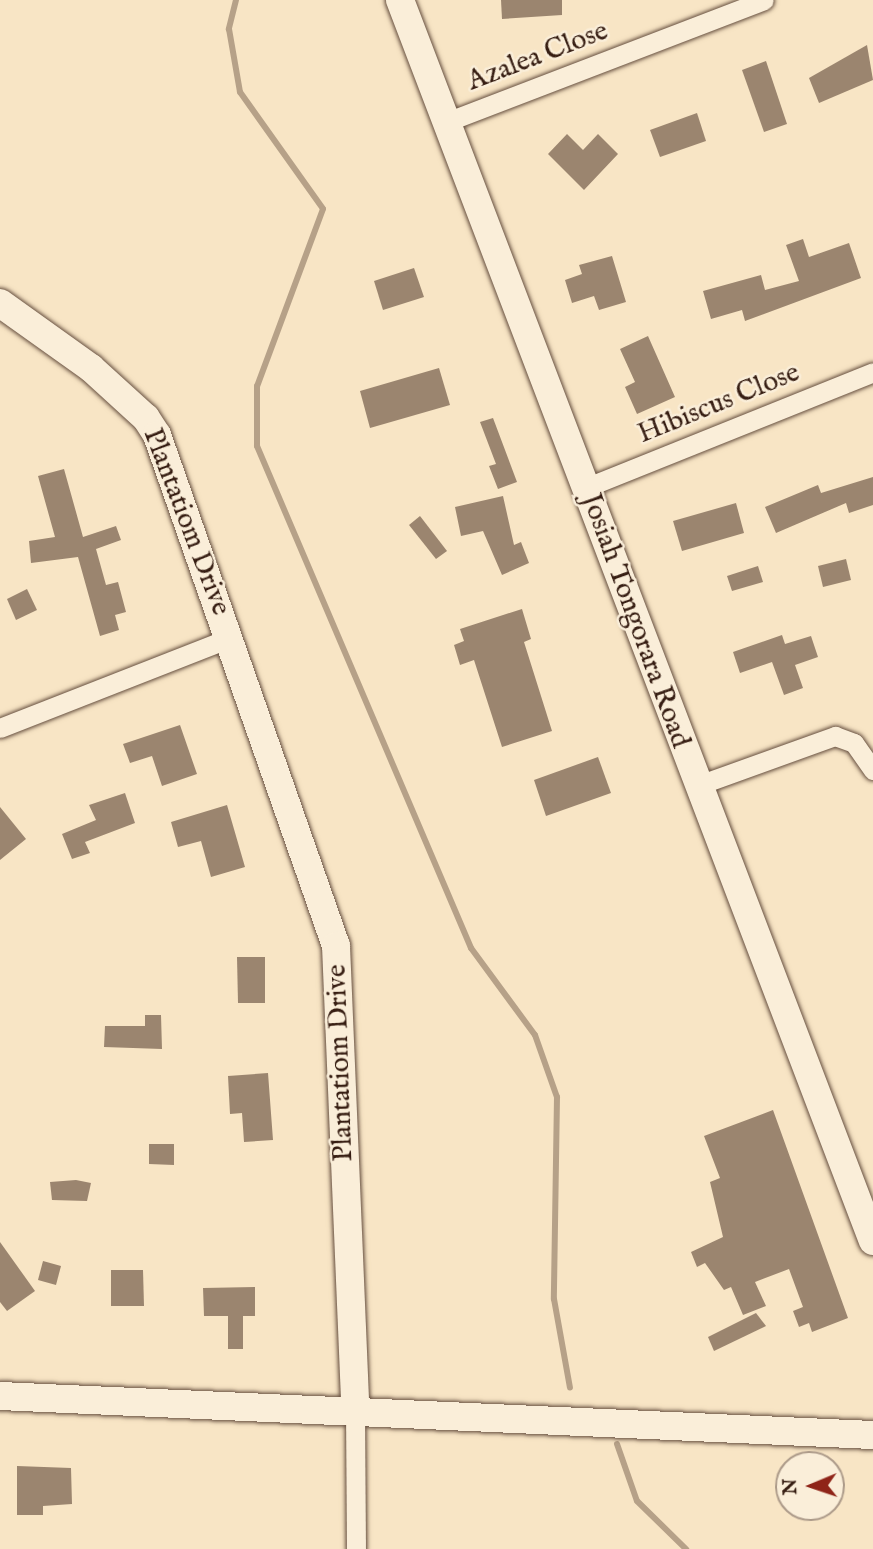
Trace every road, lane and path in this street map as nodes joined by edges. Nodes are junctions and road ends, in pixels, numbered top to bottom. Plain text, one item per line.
1 (400, 0) edge
2 (764, 0) edge
3 (449, 121) junction
4 (0, 303) edge
5 (873, 372) edge
6 (585, 488) junction
7 (230, 638) junction
8 (0, 728) edge
9 (873, 770) edge
10 (696, 786) junction
11 (865, 1196) edge
12 (873, 1241) edge
13 (0, 1396) edge
14 (355, 1408) junction
15 (873, 1435) edge
16 (356, 1549) edge

1 - 3 street, Josiah Tongorara Road
2 - 3 street, Azalea Close
3 - 6 street, Josiah Tongorara Road
4 - 7 street, Plantatiom Drive
5 - 6 street, Hibiscus Close
6 - 10 street, Josiah Tongorara Road
7 - 8 street
7 - 14 street, Plantatiom Drive
9 - 10 street
10 - 11 street, Josiah Tongorara Road
11 - 12 street, Josiah Tongorara Road
13 - 14 street
14 - 15 street
14 - 16 street

